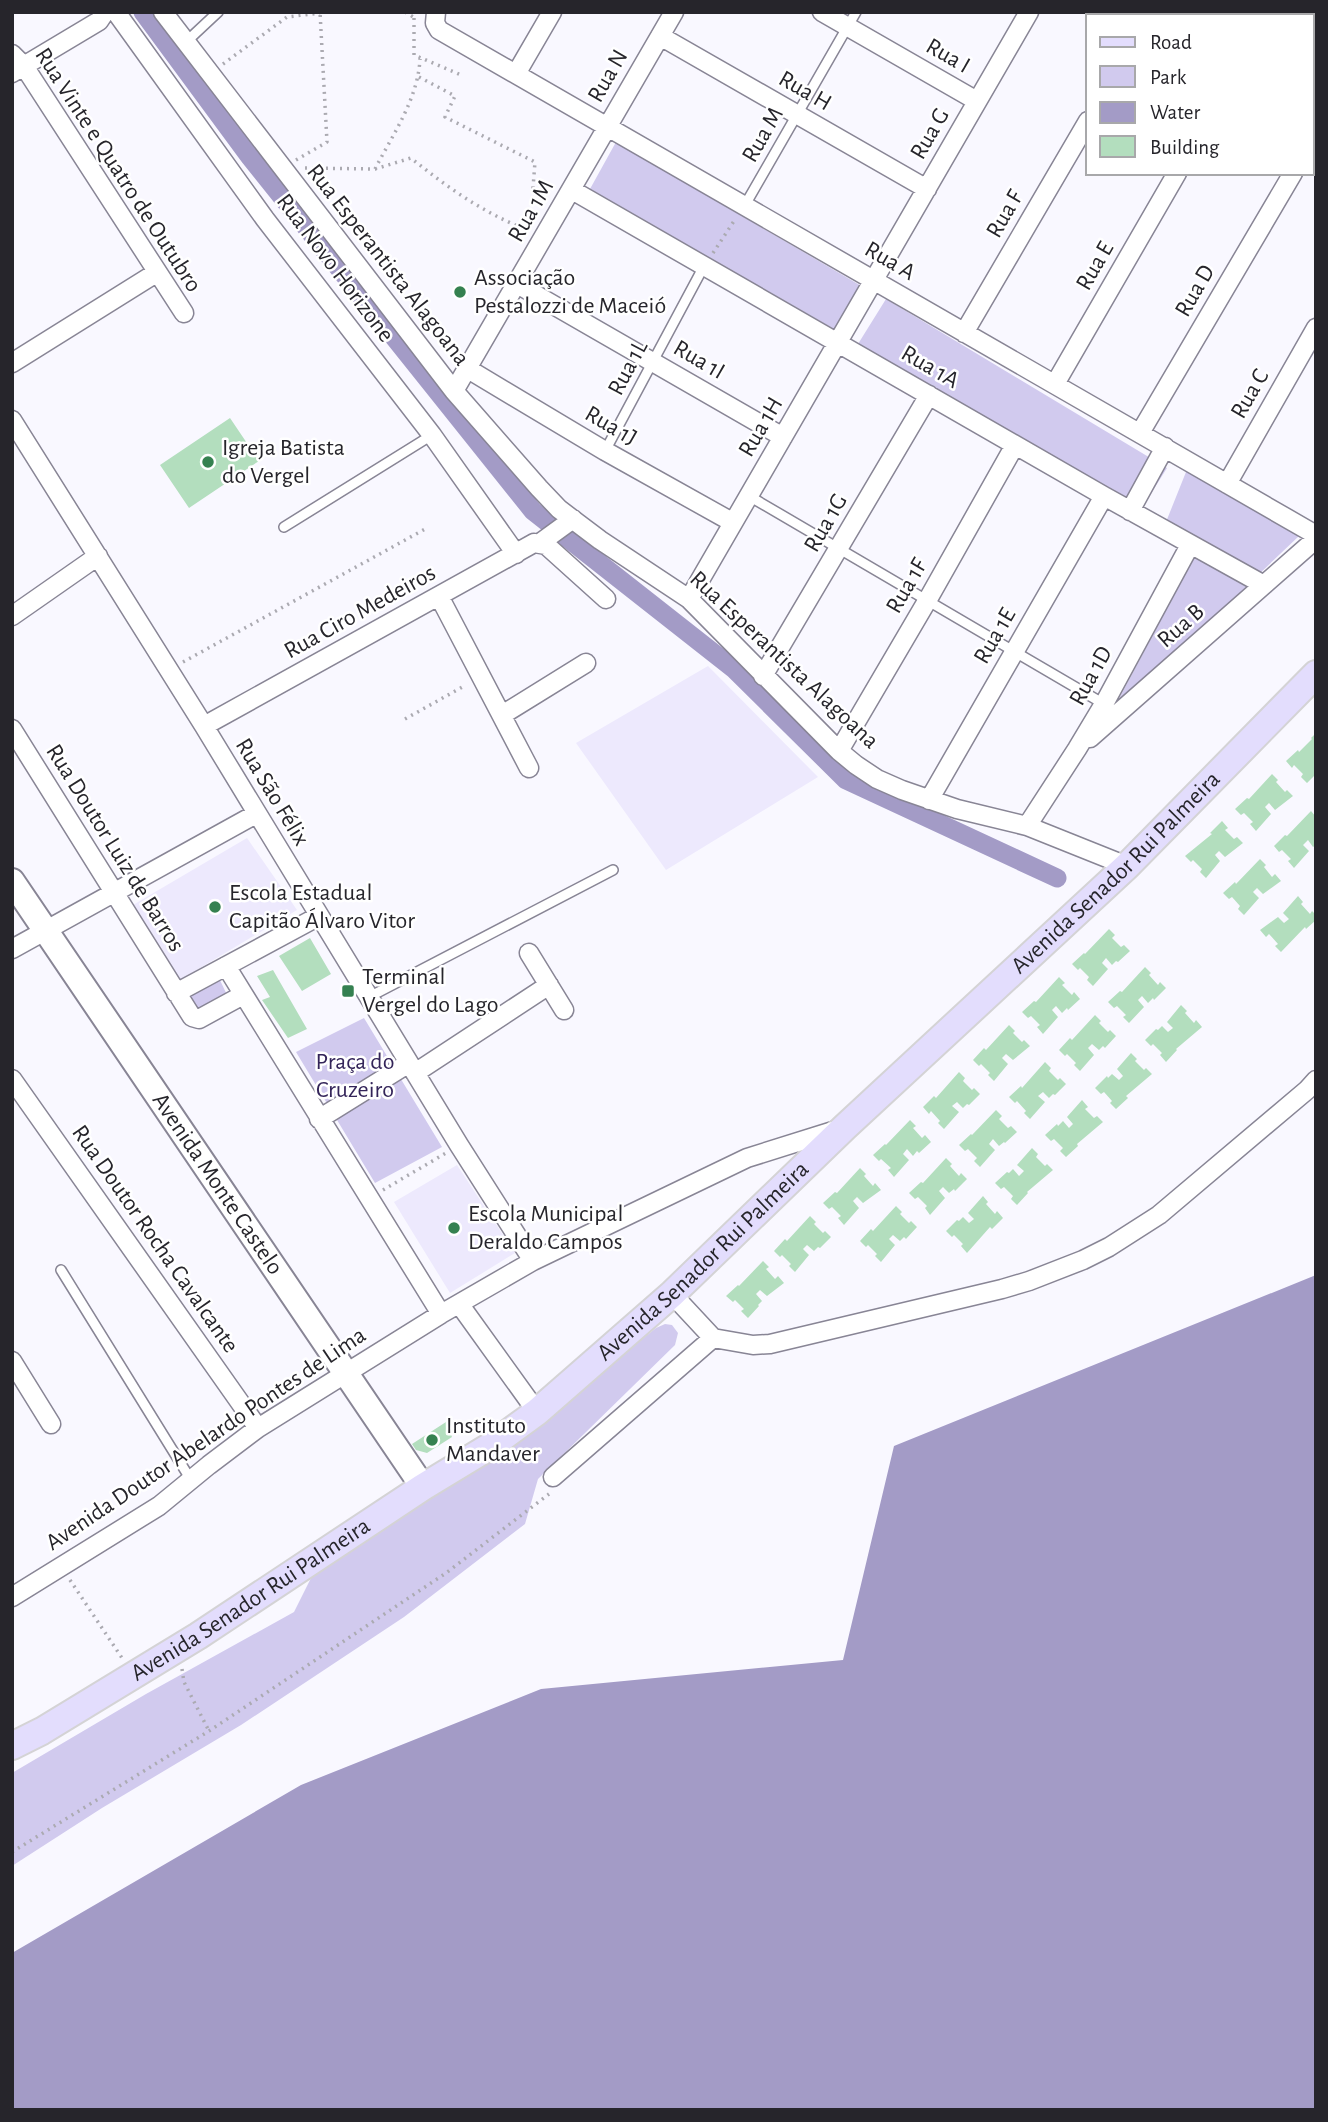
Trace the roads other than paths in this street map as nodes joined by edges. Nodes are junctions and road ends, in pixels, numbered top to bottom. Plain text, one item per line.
1 (105, 12) edge
2 (116, 12) edge
3 (163, 12) edge
4 (218, 12) edge
5 (552, 12) edge
6 (674, 12) edge
7 (822, 12) edge
8 (1026, 13) edge
9 (852, 20) edge
10 (437, 21) edge
11 (660, 36) junction
12 (187, 41) junction
13 (16, 64) edge
14 (516, 74) junction
15 (977, 101) junction
16 (797, 115) junction
17 (1086, 124) edge
18 (607, 127) junction
19 (1176, 175) edge
20 (1292, 175) edge
21 (927, 188) junction
22 (568, 197) junction
23 (745, 205) junction
24 (704, 266) junction
25 (156, 272) junction
26 (875, 281) junction
27 (517, 284) junction
28 (184, 313) dead end
29 (1316, 328) edge
30 (964, 333) junction
31 (839, 343) junction
32 (654, 361) junction
33 (12, 363) edge
34 (468, 369) junction
35 (1055, 384) junction
36 (454, 391) junction
37 (929, 395) junction
38 (12, 420) edge
39 (1140, 433) junction
40 (432, 435) junction
41 (783, 437) junction
42 (1015, 445) junction
43 (1165, 447) junction
44 (605, 451) junction
45 (1227, 484) junction
46 (749, 496) junction
47 (1104, 496) junction
48 (1130, 511) junction
49 (732, 522) junction
50 (284, 527) dead end
51 (554, 534) junction
52 (1316, 537) edge
53 (1190, 545) junction
54 (839, 550) junction
55 (516, 554) junction
56 (98, 556) junction
57 (1264, 585) junction
58 (439, 596) junction
59 (689, 598) junction
60 (606, 599) dead end
61 (928, 601) junction
62 (12, 616) edge
63 (1014, 653) junction
64 (586, 663) dead end
65 (1316, 674) edge
66 (764, 676) junction
67 (1104, 704) junction
68 (502, 715) junction
69 (204, 726) junction
70 (12, 729) edge
71 (1077, 749) junction
72 (839, 751) junction
73 (529, 768) dead end
74 (929, 800) junction
75 (256, 814) junction
76 (1027, 826) junction
77 (1127, 866) junction
78 (613, 870) dead end
79 (12, 881) edge
80 (114, 893) junction
81 (319, 916) junction
82 (46, 930) junction
83 (12, 948) edge
84 (529, 953) dead end
85 (226, 966) junction
86 (549, 985) junction
87 (176, 993) junction
88 (243, 995) junction
89 (369, 997) junction
90 (564, 1010) dead end
91 (412, 1068) junction
92 (12, 1079) edge
93 (1316, 1080) edge
94 (319, 1119) junction
95 (845, 1127) junction
96 (533, 1261) junction
97 (61, 1270) dead end
98 (672, 1294) junction
99 (460, 1305) junction
100 (441, 1314) junction
101 (713, 1338) junction
102 (12, 1362) edge
103 (346, 1373) junction
104 (537, 1412) junction
105 (51, 1424) dead end
106 (258, 1428) junction
107 (191, 1480) junction
108 (551, 1485) road end
109 (423, 1487) junction
110 (12, 1597) edge
111 (12, 1746) edge

1 - 13 street
2 - 40 street, Rua Novo Horizone
3 - 12 street, Rua Esperantista Alagoana
4 - 12 lane
5 - 14 street
6 - 11 street, Rua N
7 - 9 street, Rua I
8 - 15 street, Rua G
9 - 15 street, Rua I
9 - 16 lane, Rua M
10 - 14 street, Rua A
11 - 16 street, Rua H
11 - 18 street, Rua N
12 - 36 street, Rua Esperantista Alagoana
13 - 25 street, Rua Vinte e Quatro de Outubro
14 - 18 street, Rua A
15 - 21 street, Rua G
16 - 21 street, Rua H
16 - 23 lane, Rua M
17 - 30 street, Rua F
18 - 22 street, Rua 1M
18 - 23 street, Rua A
19 - 35 street, Rua E
20 - 39 street, Rua D
21 - 26 street, Rua G
22 - 24 street, Rua 1A
22 - 27 street, Rua 1M
23 - 26 street, Rua A
24 - 31 street, Rua 1A
24 - 32 lane, Rua 1L
25 - 28 street, Rua Vinte e Quatro de Outubro
25 - 33 street
26 - 30 street, Rua A
26 - 31 street, Rua 1H
27 - 32 street, Rua 1I
27 - 34 street, Rua 1M
29 - 45 street, Rua C
30 - 35 street, Rua A
31 - 37 street, Rua 1A
31 - 41 street, Rua 1H
32 - 41 street, Rua 1I
32 - 44 lane, Rua 1L
34 - 36 street, Rua 1M
34 - 44 street, Rua 1J
35 - 39 street, Rua A
36 - 51 street, Rua Esperantista Alagoana
37 - 42 street, Rua 1A
37 - 54 street, Rua 1G
38 - 56 street, Rua São Félix
39 - 43 street, Rua A
40 - 50 lane
40 - 55 street, Rua Novo Horizone
41 - 46 street, Rua 1H
42 - 47 street, Rua 1A
42 - 61 street, Rua 1F
43 - 45 street, Rua A
43 - 48 street
44 - 49 street, Rua 1J
45 - 52 street, Rua A
46 - 49 street, Rua 1H
46 - 54 lane
47 - 48 street, Rua 1A
47 - 63 street, Rua 1E
48 - 53 street, Rua 1A
49 - 59 street, Rua 1H
51 - 55 street, Rua Ciro Medeiros
51 - 59 street, Rua Esperantista Alagoana
51 - 60 street
52 - 57 street, Rua B
53 - 57 street, Rua 1A
53 - 67 street, Rua 1D
54 - 61 lane
54 - 66 street, Rua 1G
55 - 58 street, Rua Ciro Medeiros
56 - 62 street
56 - 69 street, Rua São Félix
57 - 71 street, Rua B
58 - 68 street
58 - 69 street, Rua Ciro Medeiros
59 - 66 street, Rua Esperantista Alagoana
61 - 63 lane
61 - 72 street, Rua 1F
63 - 67 lane
63 - 74 street, Rua 1E
64 - 68 street
65 - 77 main road, Avenida Senador Rui Palmeira
66 - 72 street, Rua Esperantista Alagoana
67 - 71 street, Rua 1D
68 - 73 street
69 - 75 street, Rua São Félix
70 - 80 street, Rua Doutor Luiz de Barros
71 - 76 street, Rua 1D
72 - 74 street, Rua Esperantista Alagoana
74 - 76 street, Rua Esperantista Alagoana
75 - 80 street
75 - 81 street, Rua São Félix
76 - 77 street, Rua Esperantista Alagoana
77 - 95 main road, Avenida Senador Rui Palmeira
78 - 89 lane
79 - 82 street, Avenida Monte Castelo
80 - 82 street
80 - 87 street, Rua Doutor Luiz de Barros
81 - 85 street, Rua Doutor Luiz de Barros
81 - 89 street, Rua São Félix
82 - 83 street
82 - 103 street, Avenida Monte Castelo
84 - 86 street
85 - 87 street, Rua Doutor Luiz de Barros
85 - 88 street
86 - 90 street
86 - 91 street
87 - 88 street, Rua Doutor Luiz de Barros
88 - 94 street
89 - 91 street, Rua São Félix
91 - 94 street
91 - 96 street, Rua São Félix
92 - 106 street, Rua Doutor Rocha Cavalcante
93 - 101 street
94 - 100 street
95 - 96 street, Avenida Doutor Abelardo Pontes de Lima
95 - 98 main road, Avenida Senador Rui Palmeira
96 - 99 street, Avenida Doutor Abelardo Pontes de Lima
97 - 107 lane
98 - 101 street
98 - 104 main road, Avenida Senador Rui Palmeira
99 - 100 street, Avenida Doutor Abelardo Pontes de Lima
99 - 104 street
100 - 103 street, Avenida Doutor Abelardo Pontes de Lima
101 - 108 street
102 - 105 street
103 - 106 street, Avenida Doutor Abelardo Pontes de Lima
103 - 109 street, Avenida Monte Castelo
104 - 109 main road, Avenida Senador Rui Palmeira
106 - 107 street, Avenida Doutor Abelardo Pontes de Lima
107 - 110 street, Avenida Doutor Abelardo Pontes de Lima
109 - 111 main road, Avenida Senador Rui Palmeira

